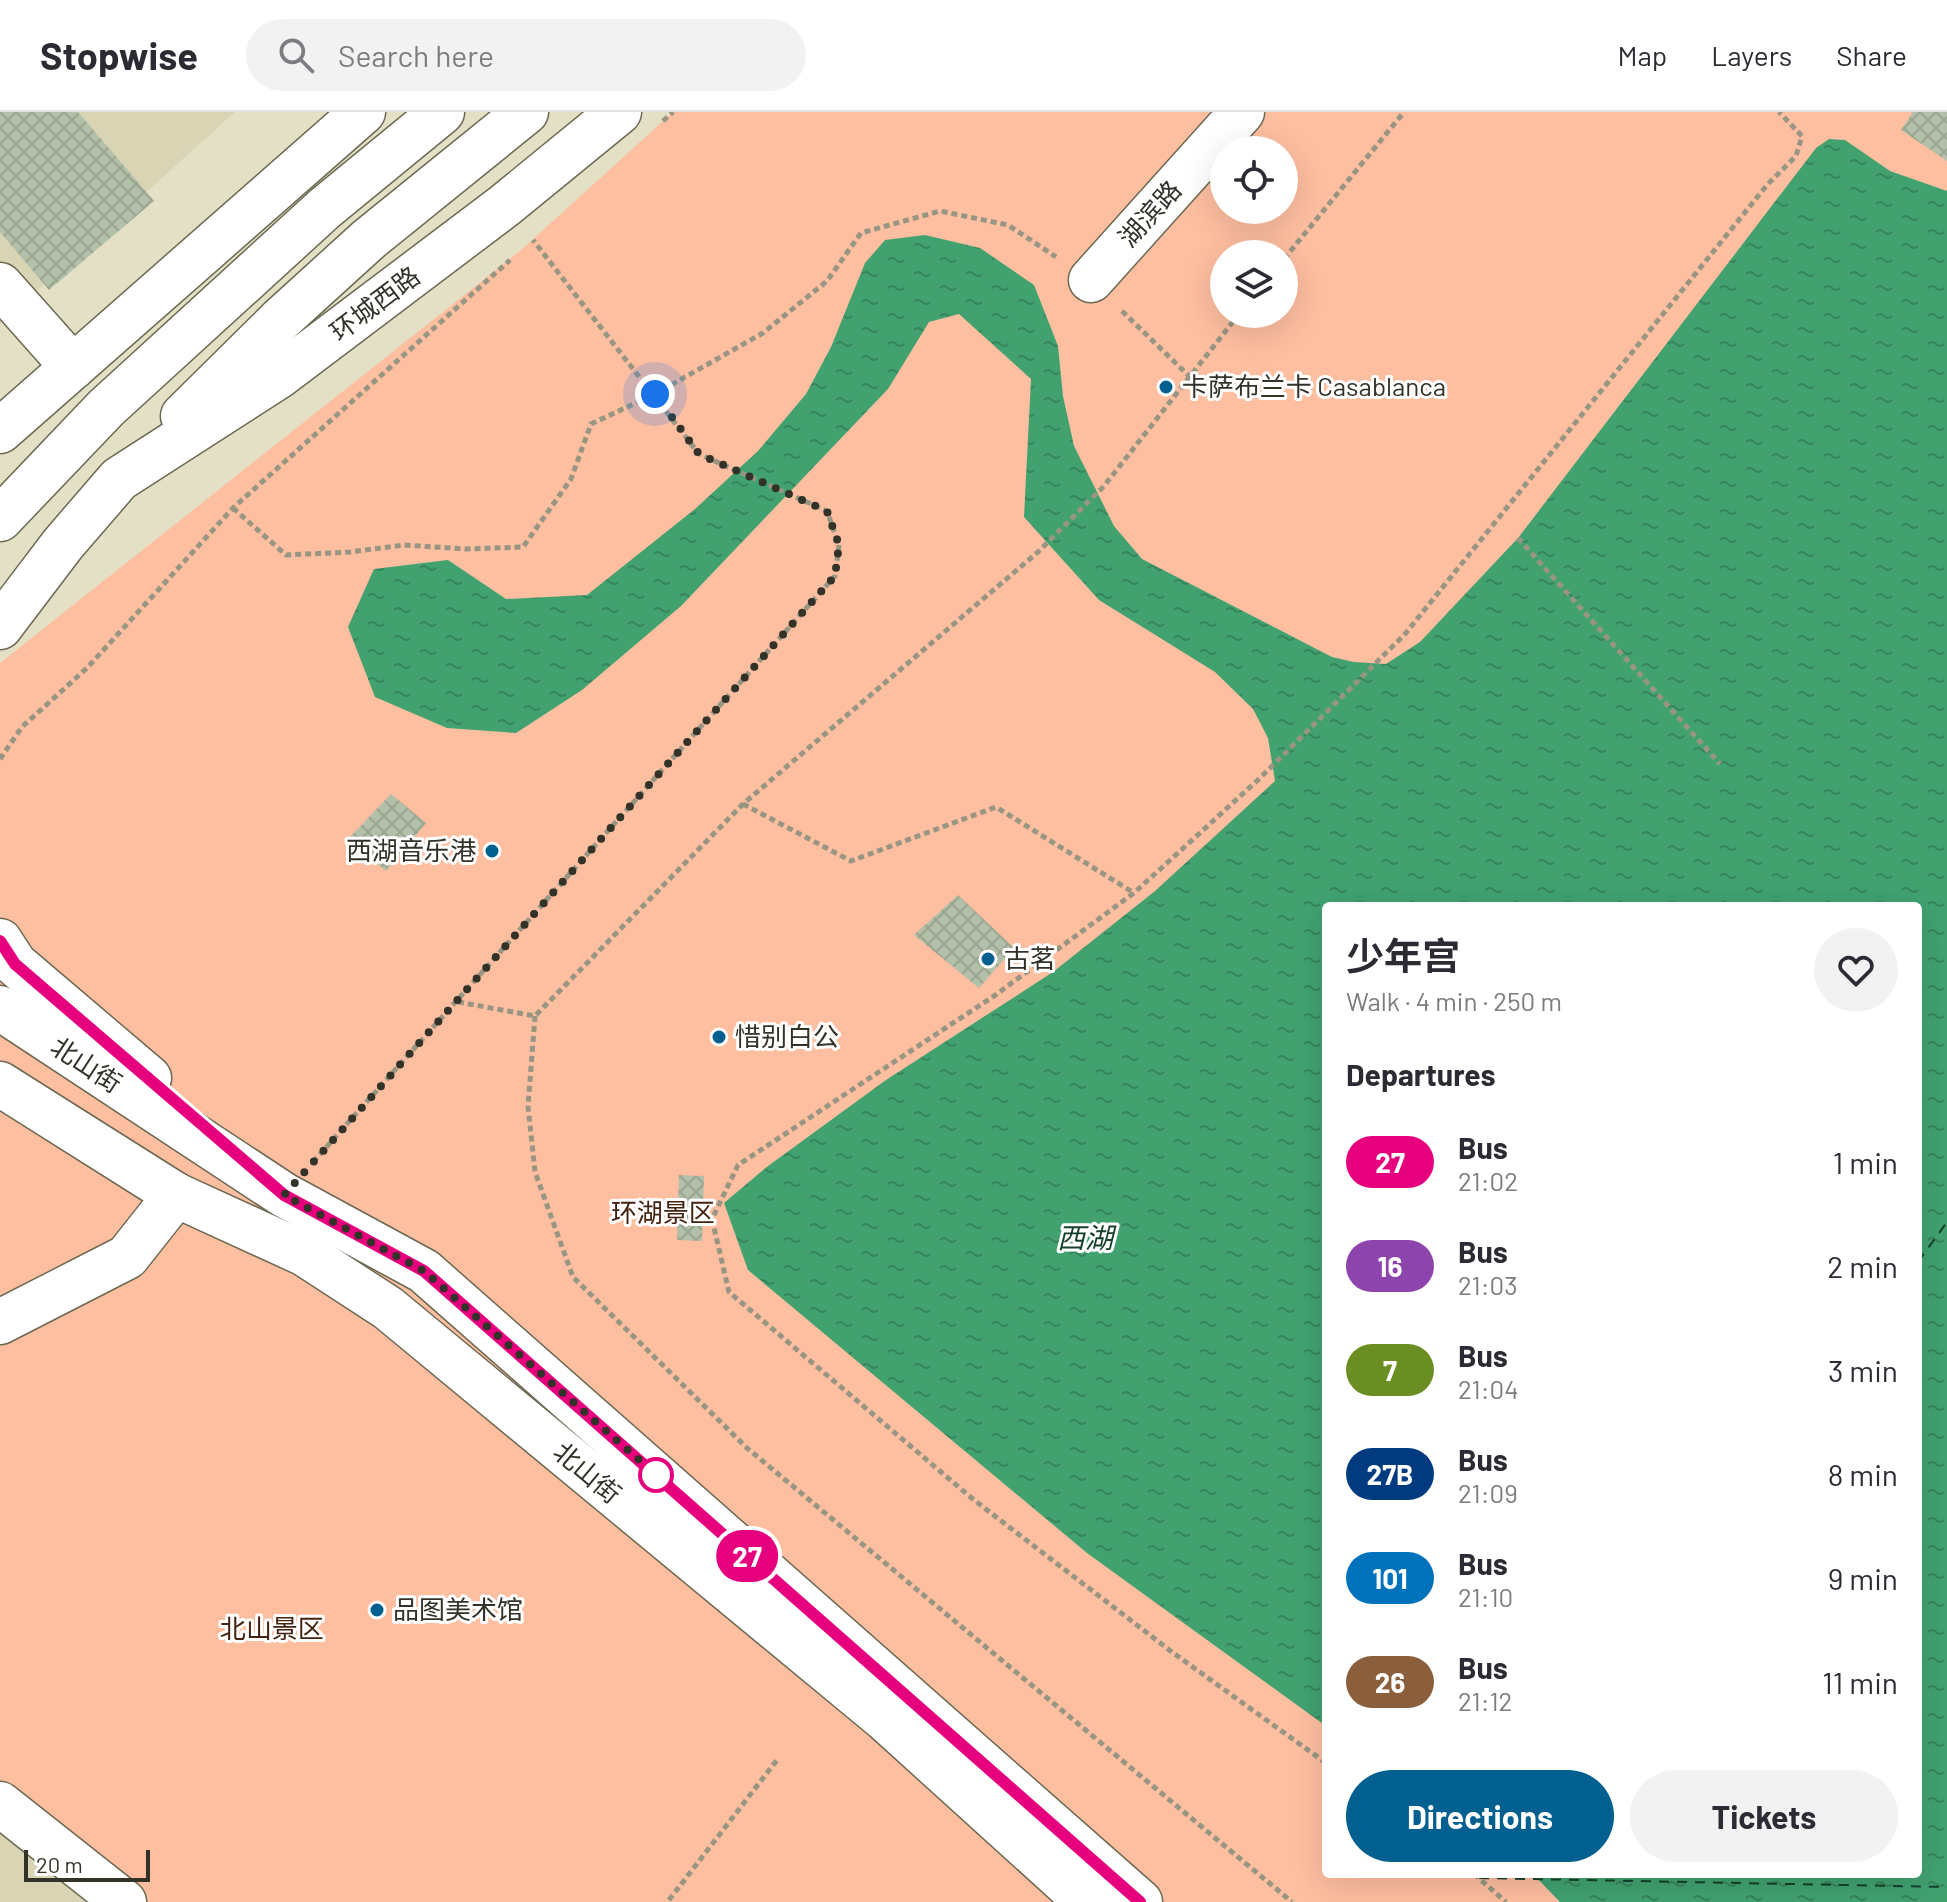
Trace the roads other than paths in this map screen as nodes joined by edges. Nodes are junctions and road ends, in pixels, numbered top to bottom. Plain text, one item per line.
1 (363, 112) edge
2 (442, 112) edge
3 (526, 112) edge
4 (619, 112) edge
5 (1242, 112) edge
6 (1091, 280) road end
7 (0, 285) edge
8 (73, 367) junction
9 (0, 431) edge
10 (119, 479) junction
11 (0, 519) edge
12 (0, 627) edge
13 (0, 941) edge
14 (0, 1008) edge
15 (0, 1084) edge
16 (176, 1195) junction
17 (284, 1195) junction
18 (0, 1322) edge
19 (0, 1804) edge
20 (124, 1902) edge
21 (1087, 1902) edge
22 (1140, 1902) edge

1 - 8 main road
2 - 11 main road
3 - 10 main road, 环城西路
4 - 10 main road, 环城西路
5 - 6 main road, 湖滨路
7 - 8 main road
8 - 9 main road
10 - 12 main road, 环城西路
13 - 17 main road
14 - 17 main road, 北山街
15 - 16 main road, 北山街
16 - 18 main road
16 - 21 main road, 北山街
17 - 22 main road, 北山街
19 - 20 main road

